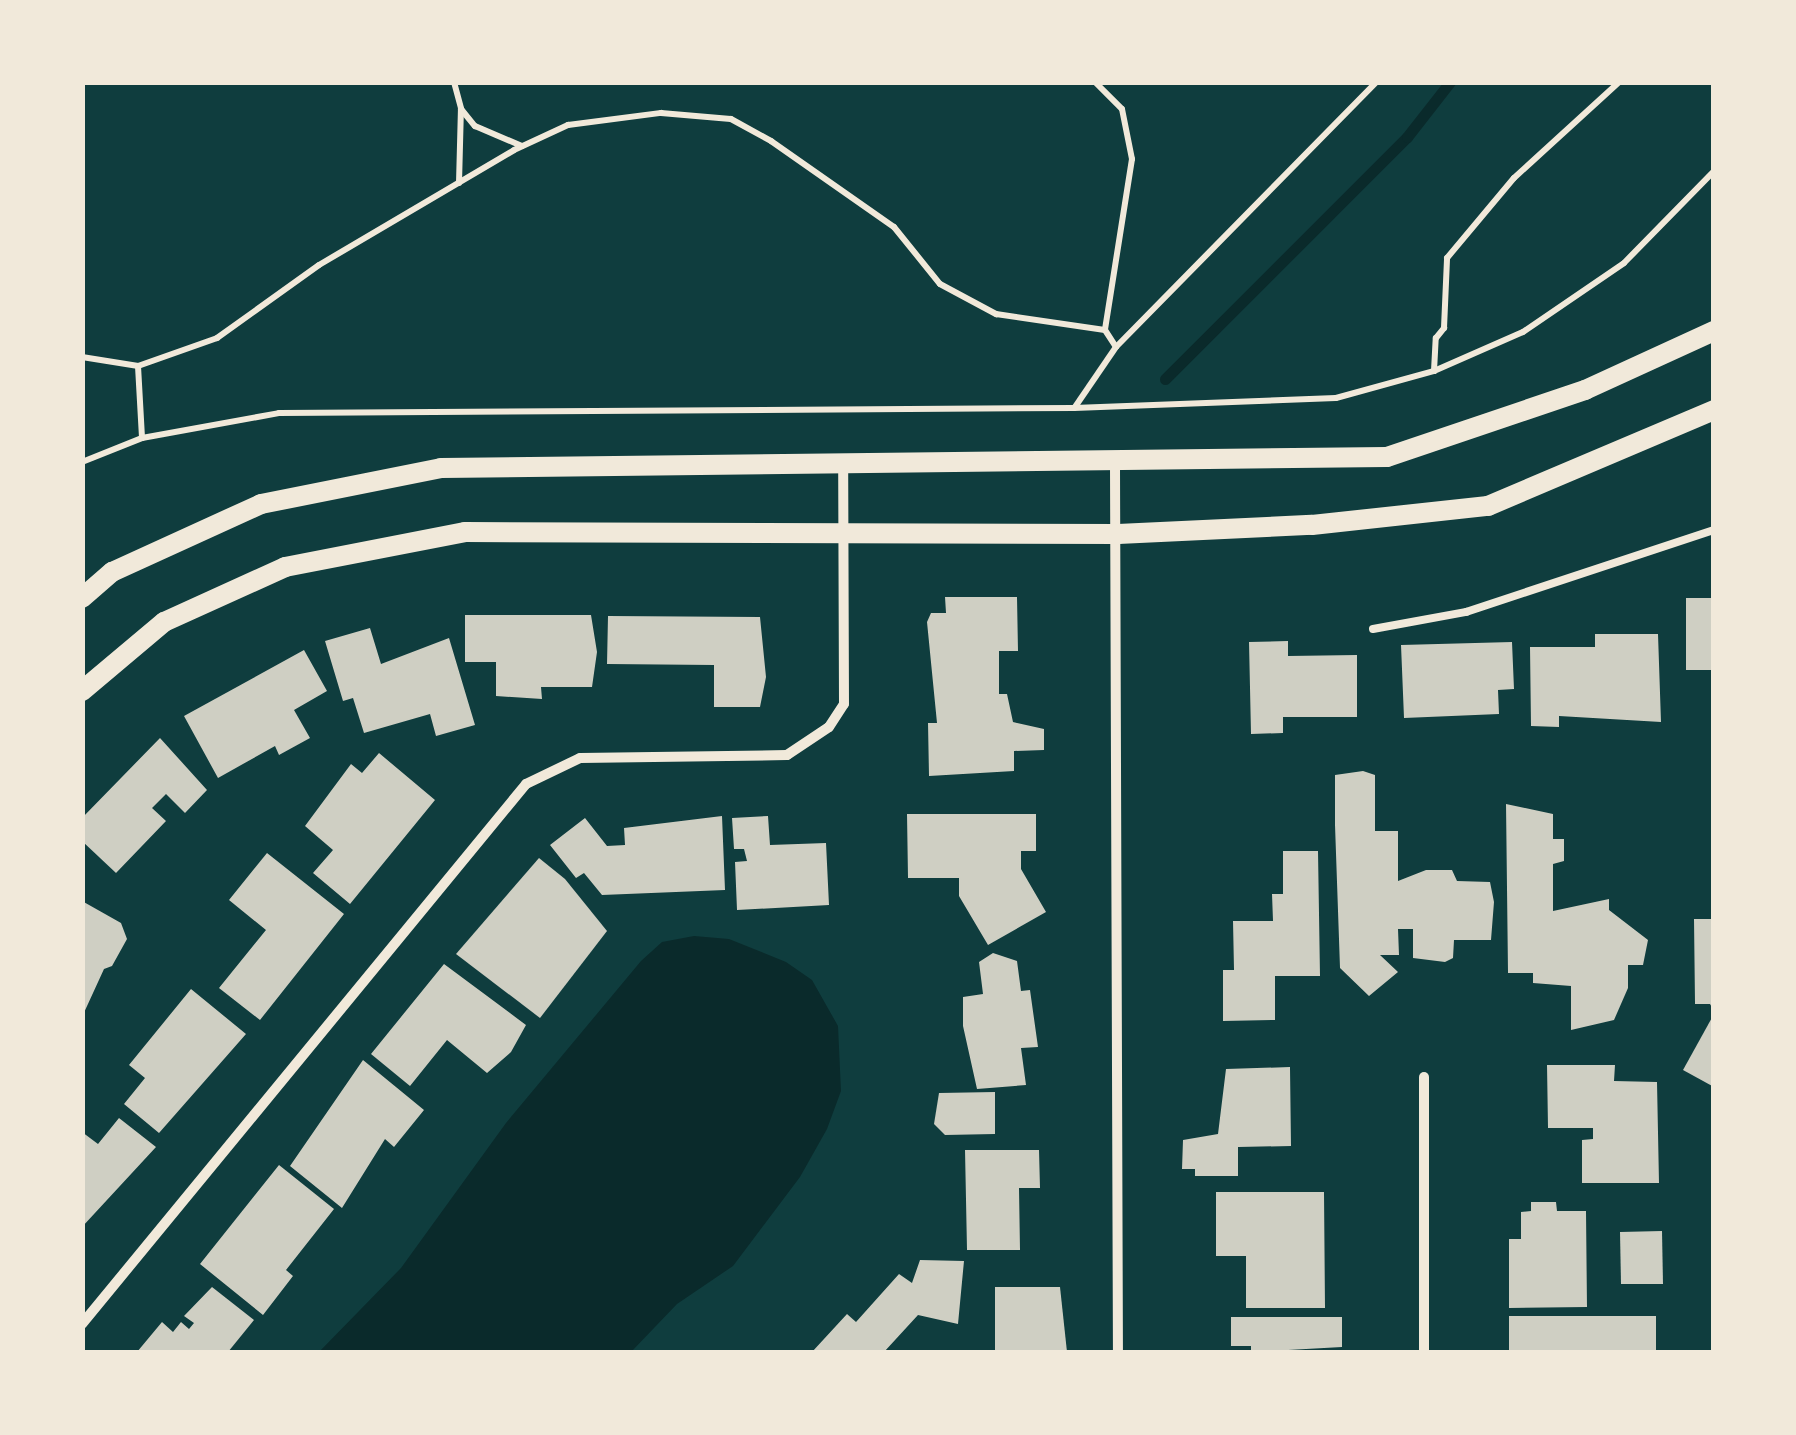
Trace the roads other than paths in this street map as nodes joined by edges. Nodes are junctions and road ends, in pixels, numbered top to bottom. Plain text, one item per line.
1 (1714, 331) edge
2 (1714, 410) edge
3 (1115, 464) junction
4 (843, 466) junction
5 (1714, 530) edge
6 (842, 531) junction
7 (1118, 534) junction
8 (82, 598) edge
9 (1372, 629) dead end
10 (82, 690) edge
11 (1424, 1078) dead end
12 (82, 1324) edge
13 (1118, 1352) edge
14 (1424, 1352) edge

1 - 3 main road
2 - 7 main road
3 - 4 main road
3 - 7 street
4 - 6 street
4 - 8 main road
5 - 9 lane
6 - 7 main road
6 - 10 main road
6 - 12 street
7 - 13 street
11 - 14 street

